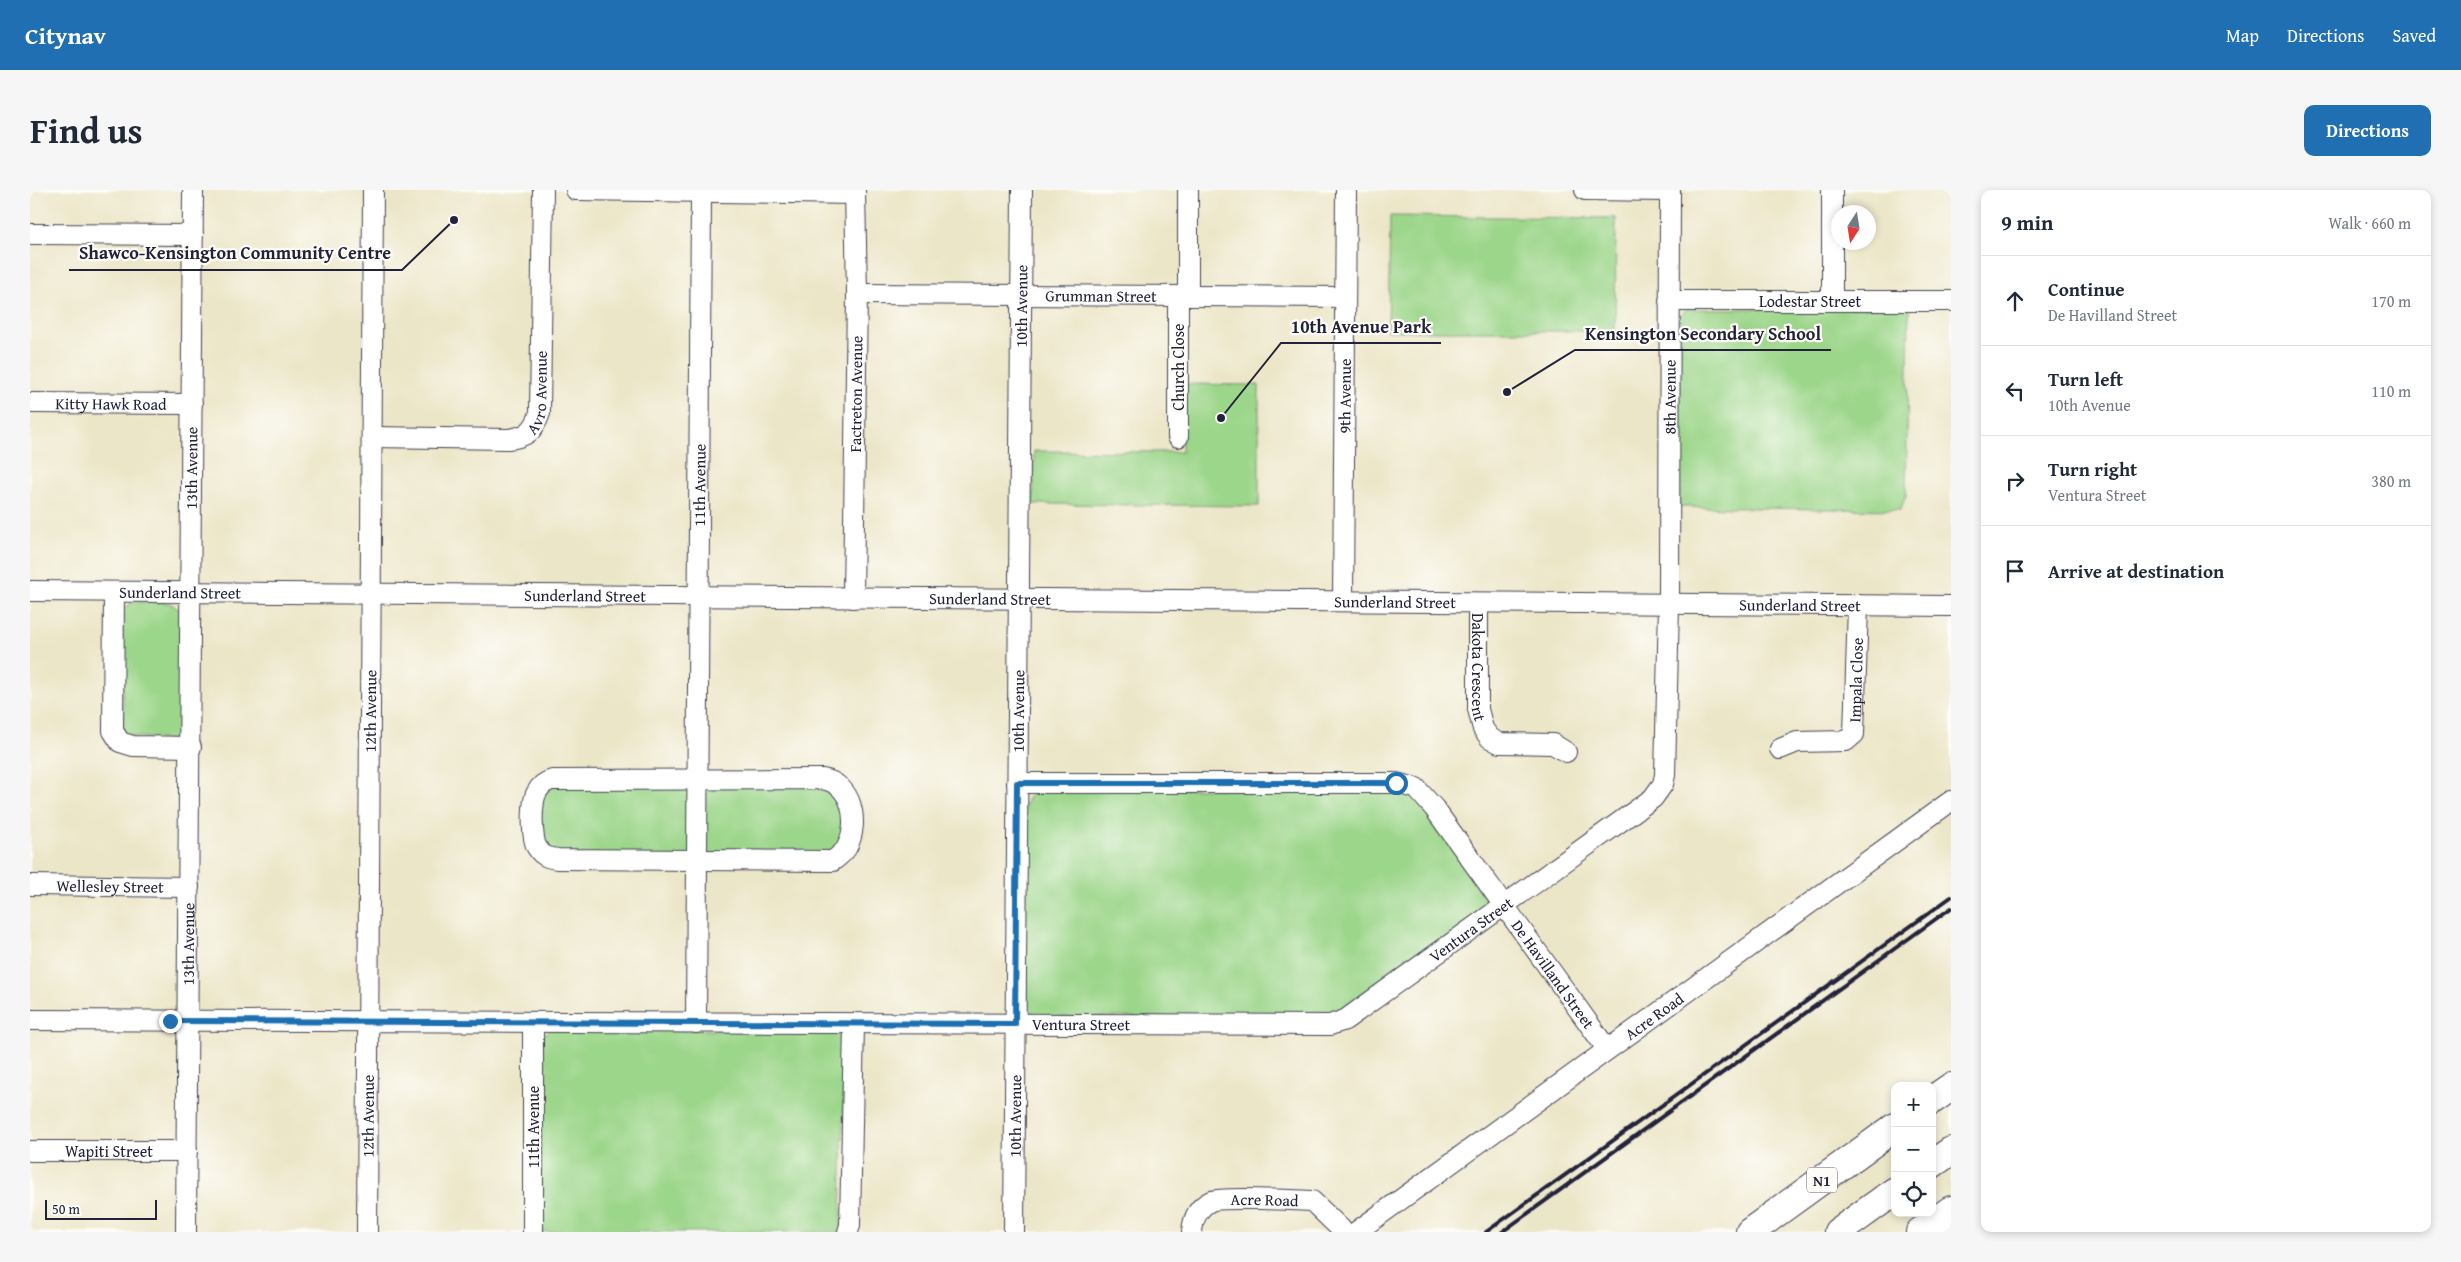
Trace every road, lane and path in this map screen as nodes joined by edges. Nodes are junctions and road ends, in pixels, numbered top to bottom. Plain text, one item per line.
1 (194, 190) edge
2 (373, 190) edge
3 (543, 190) edge
4 (576, 190) edge
5 (1022, 190) edge
6 (1188, 190) edge
7 (1346, 190) edge
8 (1585, 190) edge
9 (1670, 190) edge
10 (1832, 190) edge
11 (701, 192) junction
12 (855, 192) edge
13 (30, 234) edge
14 (193, 235) junction
15 (857, 294) junction
16 (1021, 295) junction
17 (1183, 296) junction
18 (1345, 298) junction
19 (1669, 301) junction
20 (1832, 301) junction
21 (1951, 301) edge
22 (30, 403) edge
23 (192, 404) junction
24 (372, 437) junction
25 (1178, 437) dead end
26 (30, 591) edge
27 (114, 592) junction
28 (192, 592) junction
29 (371, 594) junction
30 (698, 596) junction
31 (853, 598) junction
32 (1019, 599) junction
33 (1343, 602) junction
34 (1478, 603) junction
35 (1668, 604) junction
36 (1858, 606) junction
37 (1951, 606) edge
38 (191, 747) junction
39 (1780, 749) dead end
40 (1566, 752) dead end
41 (697, 780) junction
42 (1017, 783) junction
43 (1951, 801) edge
44 (696, 860) junction
45 (30, 885) edge
46 (189, 887) junction
47 (1503, 906) junction
48 (30, 1020) edge
49 (188, 1021) junction
50 (369, 1022) junction
51 (533, 1022) junction
52 (696, 1023) junction
53 (854, 1024) junction
54 (1015, 1024) junction
55 (1607, 1049) junction
56 (1951, 1087) edge
57 (1936, 1097) edge
58 (1891, 1130) edge
59 (30, 1150) edge
60 (187, 1151) junction
61 (1951, 1151) edge
62 (1936, 1161) edge
63 (1891, 1194) edge
64 (1951, 1211) edge
65 (186, 1232) edge
66 (367, 1232) edge
67 (533, 1232) edge
68 (848, 1232) edge
69 (1014, 1232) edge
70 (1192, 1232) edge
71 (1344, 1232) edge
72 (1356, 1232) edge
73 (1750, 1232) edge
74 (1838, 1232) edge
75 (1920, 1232) edge
76 (1928, 1232) edge

1 - 14 street, 13th Avenue
2 - 24 street, 12th Avenue
3 - 24 street, Avro Avenue
4 - 11 street
5 - 16 street, 10th Avenue
6 - 17 street, Church Close
7 - 18 street, 9th Avenue
8 - 9 street
9 - 19 street, 8th Avenue
10 - 20 street
11 - 12 street
11 - 30 street, 11th Avenue
12 - 15 street, Factreton Avenue
13 - 14 street
14 - 23 street, 13th Avenue
15 - 16 street, Grumman Street
15 - 31 street, Factreton Avenue
16 - 17 street, Grumman Street
16 - 32 street, 10th Avenue
17 - 18 street, Grumman Street
17 - 25 street, Church Close
18 - 33 street, 9th Avenue
19 - 20 street, Lodestar Street
19 - 35 street, 8th Avenue
20 - 21 street, Lodestar Street
22 - 23 street, Kitty Hawk Road
23 - 28 street, 13th Avenue
24 - 29 street, 12th Avenue
26 - 27 street, Sunderland Street
27 - 28 street, Sunderland Street
27 - 38 street
28 - 29 street, Sunderland Street
28 - 38 street, 13th Avenue
29 - 30 street, Sunderland Street
29 - 50 street, 12th Avenue
30 - 31 street, Sunderland Street
30 - 41 street, 11th Avenue
31 - 32 street, Sunderland Street
32 - 33 street, Sunderland Street
32 - 42 street, 10th Avenue
33 - 34 street, Sunderland Street
34 - 35 street, Sunderland Street
34 - 40 street, Dakota Crescent
35 - 36 street, Sunderland Street
35 - 47 street, Ventura Street
36 - 37 street, Sunderland Street
36 - 39 street, Impala Close
38 - 46 street, 13th Avenue
41 - 44 street, 11th Avenue
41 - 44 street
41 - 44 street
42 - 47 street, De Havilland Street
42 - 54 street, 10th Avenue
43 - 55 street, Acre Road
44 - 52 street, 11th Avenue
45 - 46 street, Wellesley Street
46 - 49 street, 13th Avenue
47 - 54 street, Ventura Street
47 - 55 street, De Havilland Street
48 - 49 street, Ventura Street
49 - 50 street, Ventura Street
49 - 60 street, 13th Avenue
50 - 51 street, Ventura Street
50 - 66 street, 12th Avenue
51 - 52 street, Ventura Street
51 - 67 street, 11th Avenue
52 - 53 street, Ventura Street
53 - 54 street, Ventura Street
53 - 68 street
54 - 69 street, 10th Avenue
55 - 72 street, Acre Road
56 - 57 highway
58 - 73 highway, N1
59 - 60 street, Wapiti Street
60 - 65 street, 13th Avenue
61 - 62 highway
63 - 74 highway
64 - 75 highway
64 - 76 highway
70 - 71 street, Acre Road

